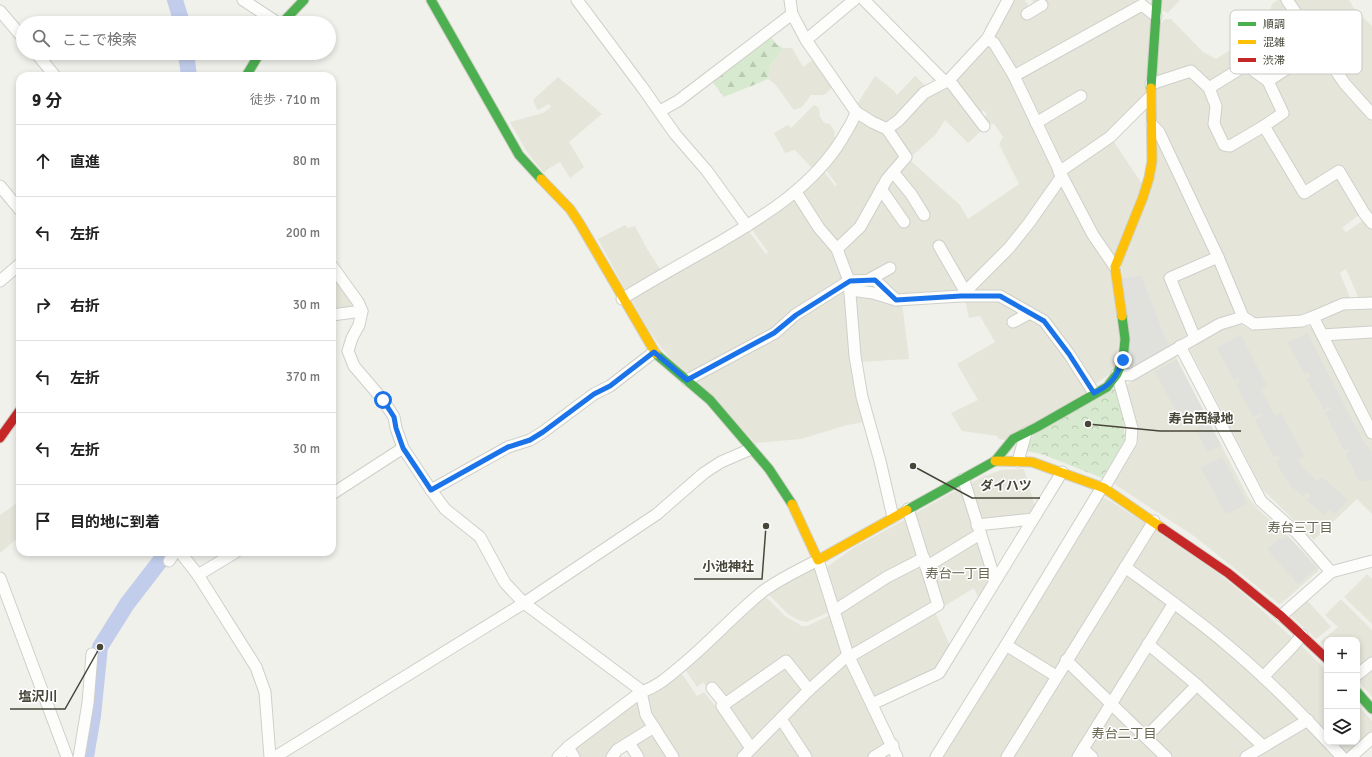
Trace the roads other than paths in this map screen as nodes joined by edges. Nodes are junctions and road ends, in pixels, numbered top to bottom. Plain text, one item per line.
1 (243, 0) edge
2 (304, 0) edge
3 (431, 0) edge
4 (577, 0) edge
5 (790, 0) edge
6 (854, 0) edge
7 (864, 0) edge
8 (1008, 0) edge
9 (1028, 0) edge
10 (1157, 0) edge
11 (1286, 0) edge
12 (1034, 10) dead end
13 (1293, 10) edge
14 (0, 11) edge
15 (792, 14) junction
16 (267, 16) edge
17 (289, 16) edge
18 (1156, 16) junction
19 (16, 30) edge
20 (988, 39) junction
21 (806, 40) junction
22 (42, 60) edge
23 (256, 60) edge
24 (52, 72) edge
25 (248, 72) edge
26 (1232, 74) edge
27 (1258, 74) edge
28 (1279, 74) edge
29 (1338, 74) edge
30 (1014, 76) junction
31 (947, 81) junction
32 (1268, 81) junction
33 (1151, 84) junction
34 (1209, 88) junction
35 (1081, 96) dead end
36 (1150, 97) junction
37 (660, 111) junction
38 (856, 112) junction
39 (1372, 114) edge
40 (983, 119) dead end
41 (1036, 123) junction
42 (1152, 125) junction
43 (1264, 126) junction
44 (887, 128) junction
45 (893, 172) junction
46 (1061, 174) junction
47 (0, 186) edge
48 (882, 189) junction
49 (796, 192) junction
50 (16, 205) edge
51 (924, 215) dead end
52 (904, 222) dead end
53 (1372, 223) edge
54 (747, 226) junction
55 (939, 246) dead end
56 (837, 249) junction
57 (1218, 257) junction
58 (16, 267) edge
59 (1115, 267) junction
60 (890, 268) dead end
61 (336, 272) edge
62 (870, 279) junction
63 (0, 281) edge
64 (850, 286) junction
65 (963, 294) junction
66 (622, 299) junction
67 (896, 300) junction
68 (1372, 303) edge
69 (362, 311) junction
70 (1030, 313) junction
71 (336, 314) edge
72 (1243, 317) junction
73 (1313, 317) junction
74 (1013, 322) dead end
75 (1372, 332) edge
76 (1322, 335) junction
77 (1195, 338) junction
78 (1180, 346) junction
79 (654, 352) junction
80 (1117, 374) junction
81 (687, 380) junction
82 (1094, 393) junction
83 (16, 416) edge
84 (1026, 433) junction
85 (1372, 433) edge
86 (0, 438) edge
87 (403, 448) junction
88 (750, 449) junction
89 (995, 461) junction
90 (1018, 461) junction
91 (1062, 472) junction
92 (962, 479) junction
93 (1103, 487) junction
94 (431, 490) junction
95 (336, 491) edge
96 (908, 509) junction
97 (893, 517) junction
98 (1034, 519) junction
99 (1154, 521) junction
100 (979, 530) junction
101 (183, 556) edge
102 (229, 556) edge
103 (818, 560) junction
104 (1372, 560) edge
105 (925, 562) junction
106 (1125, 567) junction
107 (1332, 572) junction
108 (198, 575) junction
109 (0, 578) edge
110 (995, 580) junction
111 (524, 603) junction
112 (1174, 603) junction
113 (834, 611) junction
114 (1281, 616) junction
115 (1302, 635) junction
116 (1148, 644) junction
117 (1006, 645) junction
118 (92, 654) dead end
119 (849, 656) junction
120 (1324, 656) edge
121 (1066, 660) junction
122 (1372, 664) edge
123 (1360, 673) edge
124 (1056, 676) junction
125 (1263, 677) junction
126 (1197, 685) junction
127 (712, 688) dead end
128 (810, 690) junction
129 (641, 692) junction
130 (1360, 695) edge
131 (725, 704) junction
132 (872, 704) junction
133 (1112, 704) junction
134 (1372, 709) edge
135 (781, 719) junction
136 (1308, 720) junction
137 (654, 727) junction
138 (1146, 737) junction
139 (1324, 737) edge
140 (1372, 738) edge
141 (629, 743) junction
142 (893, 745) junction
143 (1332, 745) edge
144 (1263, 746) junction
145 (568, 747) junction
146 (751, 748) junction
147 (1081, 753) edge
148 (67, 757) edge
149 (79, 757) edge
150 (270, 757) edge
151 (276, 757) edge
152 (558, 757) edge
153 (574, 757) edge
154 (612, 757) edge
155 (638, 757) edge
156 (673, 757) edge
157 (743, 757) edge
158 (806, 757) edge
159 (874, 757) edge
160 (897, 757) edge
161 (936, 757) edge
162 (1006, 757) edge
163 (1092, 757) edge
164 (1166, 757) edge
165 (1246, 757) edge
166 (1342, 757) edge
167 (1351, 757) edge

1 - 16 street
2 - 17 street
3 - 66 street
4 - 37 street
5 - 15 street
6 - 21 street
7 - 31 street
8 - 20 street
9 - 12 street
10 - 18 street
11 - 13 street
14 - 19 street
15 - 21 street
15 - 37 street
18 - 30 street
18 - 33 street
20 - 30 street
20 - 31 street
21 - 38 street
22 - 24 street
23 - 25 street
26 - 34 street
27 - 32 street
28 - 32 street
29 - 39 street
30 - 41 street
31 - 40 street
31 - 44 street
32 - 43 street
33 - 34 street
33 - 36 street
34 - 43 street
35 - 41 street
36 - 42 street
36 - 46 street
37 - 54 street
38 - 44 street
38 - 49 street
41 - 46 street
42 - 57 street
42 - 59 street
43 - 53 street
44 - 45 street
45 - 48 street
45 - 51 street
46 - 59 street
46 - 65 street
47 - 50 street
48 - 52 street
48 - 56 street
49 - 54 street
49 - 56 street
54 - 66 street
55 - 65 street
56 - 64 street
57 - 72 street
57 - 77 street
58 - 63 street
59 - 80 street
60 - 62 street
61 - 69 street
62 - 64 street
62 - 67 street
64 - 67 street
64 - 81 street
64 - 97 street
65 - 67 street
65 - 70 street
66 - 79 street
68 - 73 street
69 - 71 street
69 - 87 street
70 - 74 street
70 - 82 street
72 - 73 street
72 - 77 street
73 - 76 street
75 - 76 street
76 - 85 street
77 - 78 street
78 - 80 street
78 - 107 street
79 - 81 street
79 - 94 street
80 - 82 street
80 - 93 street
81 - 88 street
82 - 84 street
83 - 86 street
84 - 89 street
84 - 90 street
87 - 94 street
87 - 95 street
88 - 103 street
88 - 111 street
89 - 90 street
89 - 92 street
90 - 91 street
91 - 93 street
91 - 98 street
92 - 96 street
92 - 100 street
93 - 99 street
93 - 117 street
94 - 111 street
96 - 97 street
96 - 105 street
97 - 103 street
98 - 100 street
98 - 110 street
99 - 106 street
99 - 114 street
100 - 105 street
100 - 110 street
101 - 108 street
102 - 108 street
103 - 113 street
103 - 129 street
104 - 107 street
105 - 113 street
105 - 119 street
106 - 112 street
106 - 121 street
107 - 114 street
108 - 150 street
109 - 148 street
110 - 132 street
111 - 129 street
111 - 151 street
112 - 116 street
112 - 125 street
113 - 119 street
114 - 115 street
115 - 120 street
115 - 125 street
116 - 126 street
116 - 133 street
117 - 124 street
117 - 161 street
118 - 149 street
119 - 128 street
119 - 132 street
121 - 124 street
121 - 133 street
122 - 123 street
124 - 162 street
125 - 136 street
126 - 138 street
126 - 144 street
127 - 131 street
128 - 131 street
128 - 135 street
129 - 137 street
129 - 145 street
130 - 134 street
131 - 146 street
132 - 142 street
133 - 138 street
133 - 147 street
135 - 146 street
135 - 158 street
136 - 139 street
136 - 144 street
137 - 141 street
137 - 156 street
138 - 164 street
140 - 167 street
141 - 154 street
141 - 155 street
142 - 159 street
142 - 160 street
143 - 166 street
144 - 165 street
145 - 152 street
145 - 153 street
146 - 157 street
147 - 163 street

